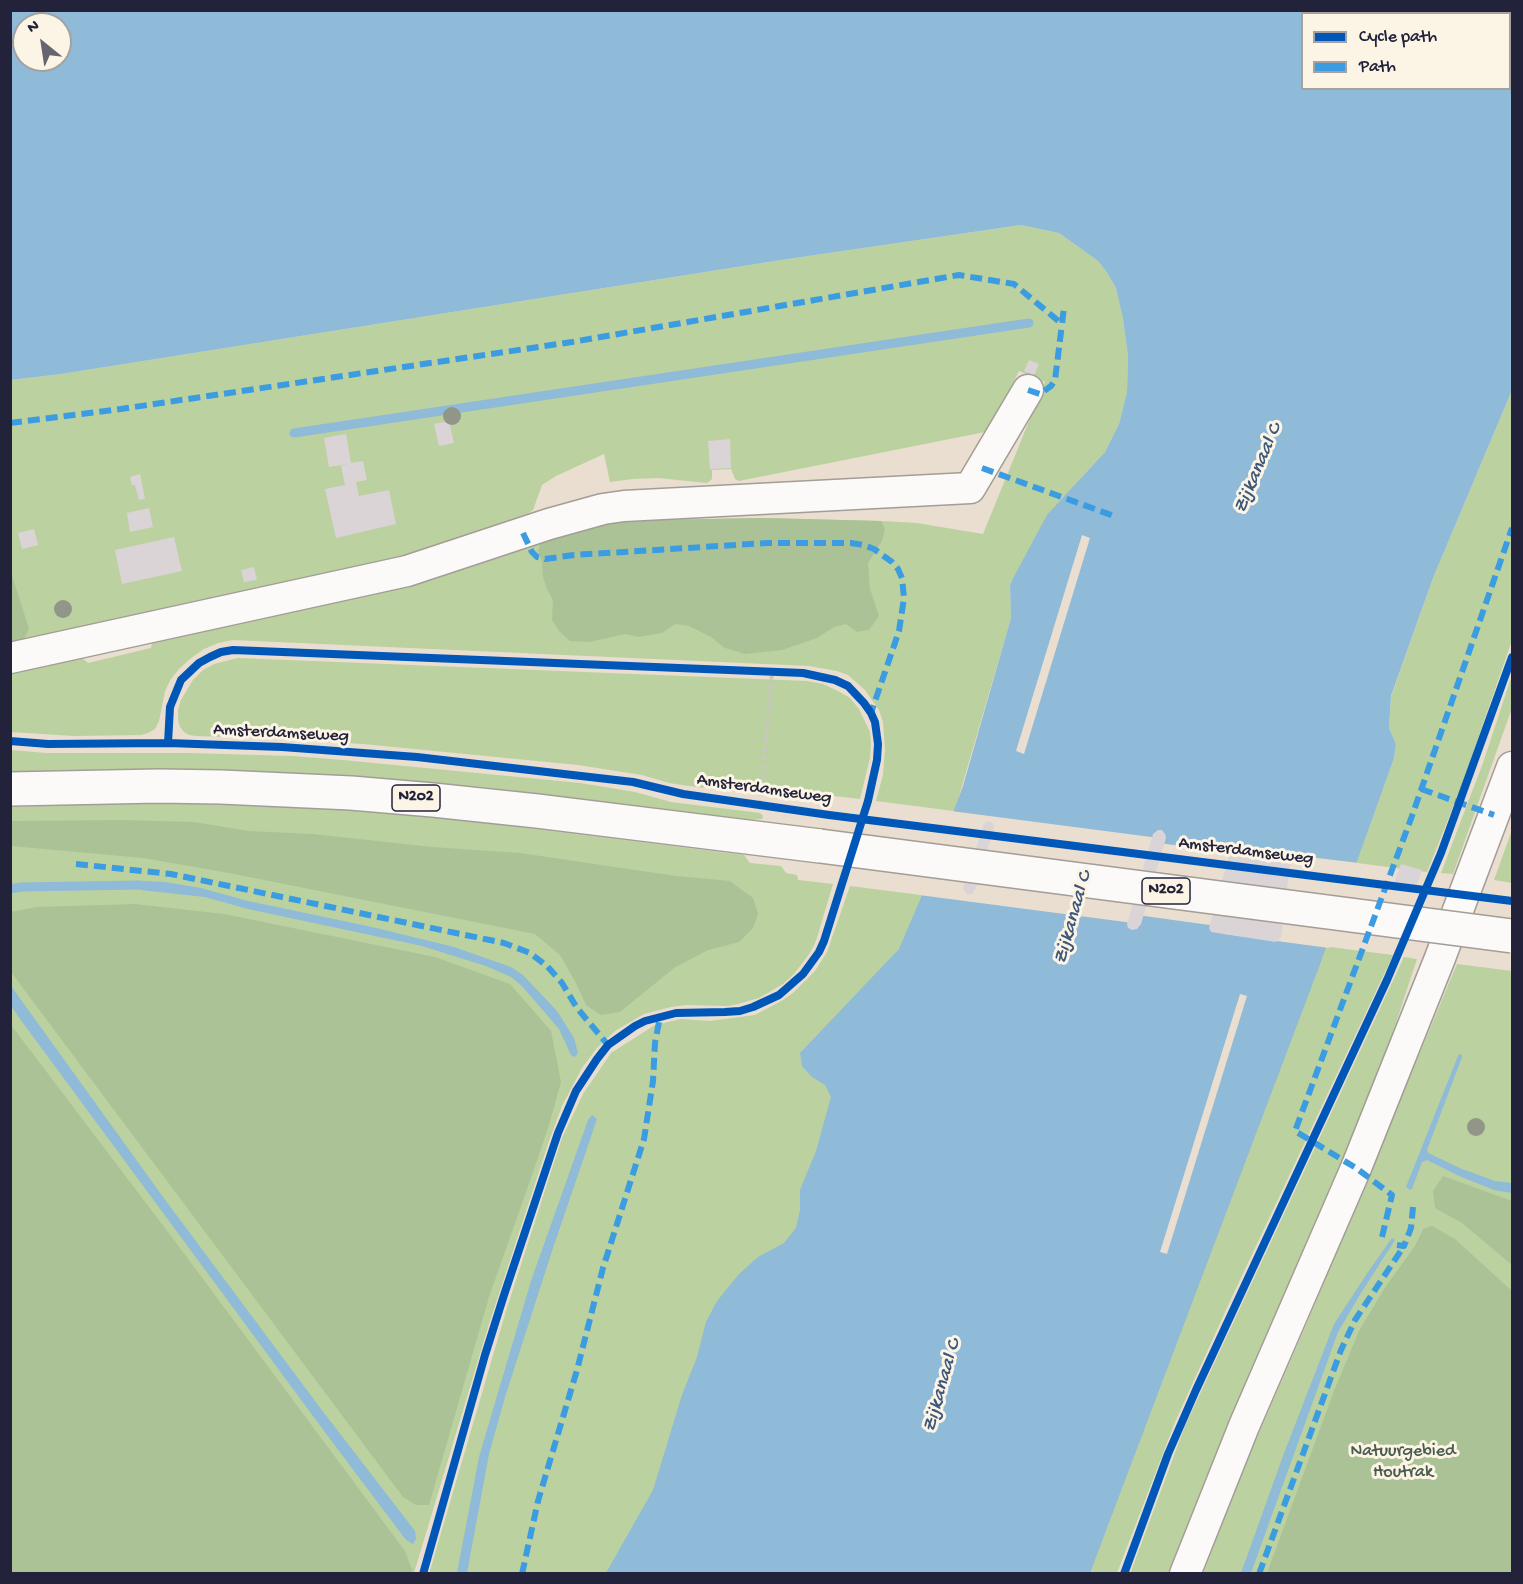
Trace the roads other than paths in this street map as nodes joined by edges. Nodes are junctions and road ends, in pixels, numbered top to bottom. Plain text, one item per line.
1 (1028, 390) dead end
2 (10, 658) edge
3 (1512, 767) edge
4 (10, 789) edge
5 (1512, 936) edge
6 (1185, 1574) edge

1 - 2 street
3 - 6 street
4 - 5 main road, N202, bridge

